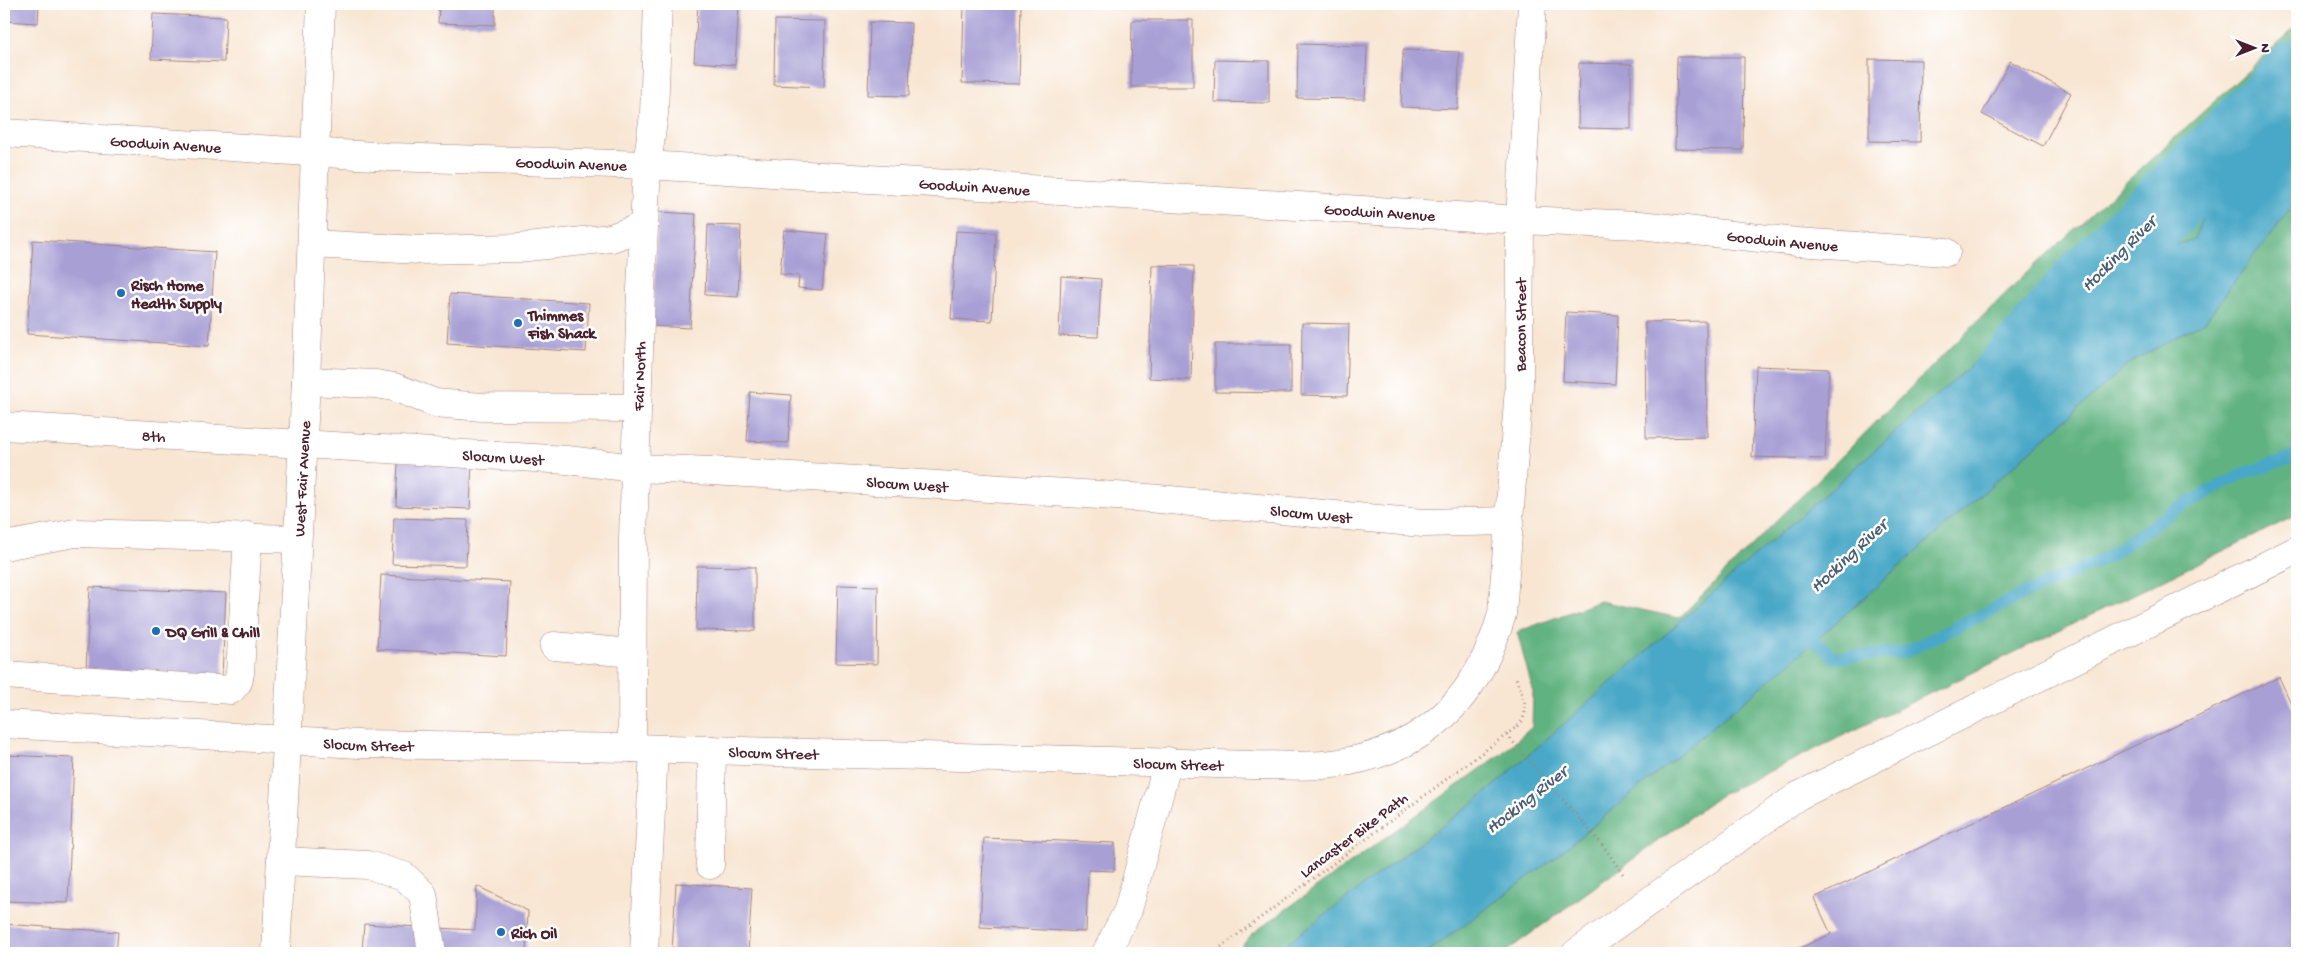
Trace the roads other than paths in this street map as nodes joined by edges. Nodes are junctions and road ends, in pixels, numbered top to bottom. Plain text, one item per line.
1 (321, 4) edge
2 (658, 4) edge
3 (1532, 4) edge
4 (4, 133) edge
5 (316, 151) junction
6 (646, 165) junction
7 (1520, 220) junction
8 (644, 226) junction
9 (312, 244) junction
10 (1946, 252) dead end
11 (306, 381) junction
12 (637, 408) junction
13 (4, 426) edge
14 (303, 444) junction
15 (635, 468) junction
16 (1510, 521) junction
17 (248, 536) junction
18 (297, 539) junction
19 (5, 546) edge
20 (2297, 550) edge
21 (1494, 644) joint
22 (554, 646) dead end
23 (633, 653) junction
24 (4, 675) edge
25 (4, 724) edge
26 (286, 741) junction
27 (643, 748) junction
28 (712, 750) junction
29 (1168, 761) junction
30 (281, 861) junction
31 (710, 865) dead end
32 (276, 953) edge
33 (432, 953) edge
34 (644, 953) edge
35 (1106, 953) edge
36 (1576, 953) edge

1 - 5 street, West Fair Avenue
2 - 6 street, Fair North
3 - 7 street, Beacon Street
4 - 5 street, Goodwin Avenue
5 - 6 street, Goodwin Avenue
5 - 9 street, West Fair Avenue
6 - 7 street, Goodwin Avenue
6 - 8 street, Fair North
7 - 10 street, Goodwin Avenue
7 - 16 street, Beacon Street
8 - 9 street
8 - 12 street, Fair North
9 - 11 street, West Fair Avenue
11 - 12 street
11 - 14 street, West Fair Avenue
12 - 15 street, Fair North
13 - 14 street, 8th
14 - 15 street, Slocum West
14 - 18 street, West Fair Avenue
15 - 16 street, Slocum West
15 - 23 street, Fair North
16 - 21 street, Beacon Street
17 - 18 street
17 - 19 street
17 - 24 street
18 - 26 street, West Fair Avenue
20 - 36 street
21 - 29 street, Slocum Street
22 - 23 street
23 - 27 street, Fair North
25 - 26 street, Slocum Street
26 - 27 street, Slocum Street
26 - 30 street, West Fair Avenue
27 - 28 street, Slocum Street
27 - 34 street, Fair North
28 - 29 street, Slocum Street
28 - 31 street
29 - 35 street
30 - 32 street, West Fair Avenue
30 - 33 street

